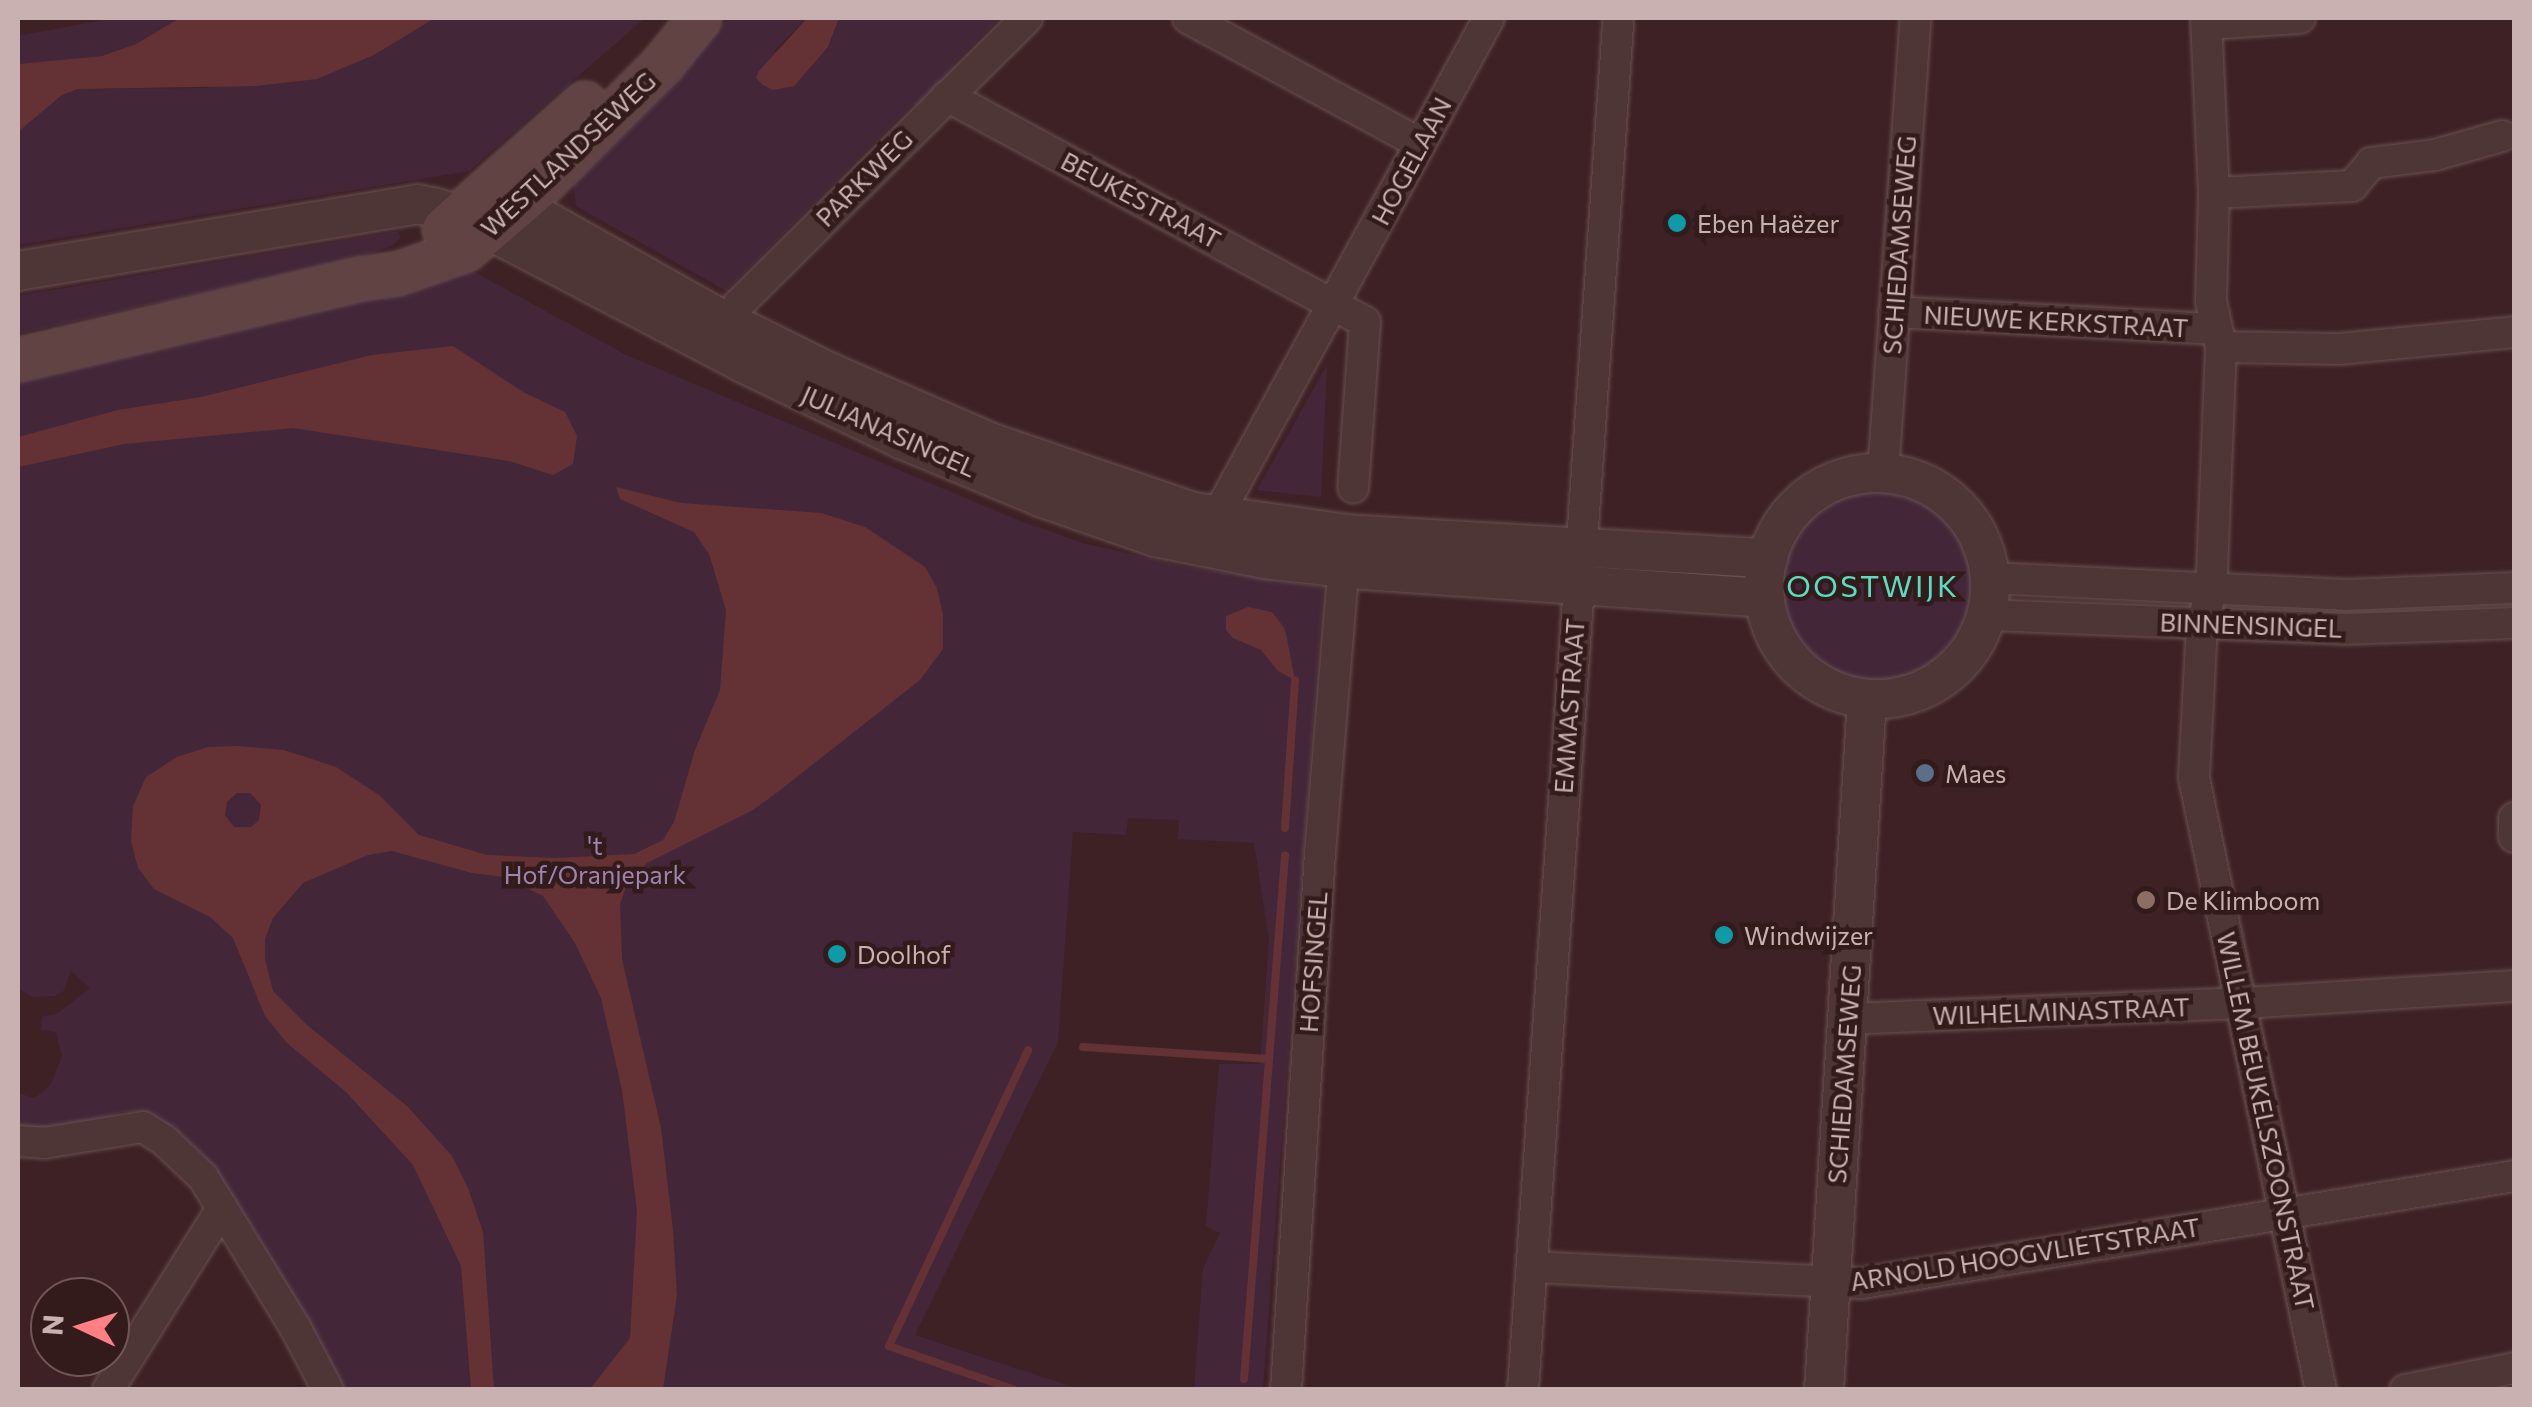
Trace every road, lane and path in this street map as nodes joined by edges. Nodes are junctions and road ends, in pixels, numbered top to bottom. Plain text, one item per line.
1 (689, 18) edge
2 (700, 18) edge
3 (1027, 18) edge
4 (1188, 18) edge
5 (1489, 18) edge
6 (1916, 18) edge
7 (2300, 18) edge
8 (1609, 19) edge
9 (2207, 21) edge
10 (947, 96) junction
11 (2502, 136) dead end
12 (1419, 143) junction
13 (2214, 193) junction
14 (491, 210) junction
15 (18, 271) edge
16 (1334, 304) junction
17 (1894, 312) junction
18 (2514, 332) edge
19 (722, 336) junction
20 (2219, 338) junction
21 (18, 360) edge
22 (1883, 473) junction
23 (1353, 488) dead end
24 (1216, 534) junction
25 (1345, 551) junction
26 (1768, 558) junction
27 (1579, 567) junction
28 (2514, 588) edge
29 (2210, 591) junction
30 (1988, 597) junction
31 (1765, 598) junction
32 (2514, 623) edge
33 (2202, 624) junction
34 (1866, 699) junction
35 (2514, 818) edge
36 (2514, 837) edge
37 (2514, 986) edge
38 (2242, 1004) junction
39 (1848, 1019) junction
40 (18, 1141) edge
41 (2514, 1176) edge
42 (222, 1208) junction
43 (2286, 1212) junction
44 (1532, 1267) junction
45 (1831, 1282) junction
46 (2514, 1368) edge
47 (108, 1390) edge
48 (328, 1390) edge
49 (1286, 1390) edge
50 (1524, 1390) edge
51 (1824, 1390) edge
52 (2321, 1390) edge
53 (2405, 1390) edge

1 - 14 main road, WESTLANDSEWEG
2 - 14 main road, WESTLANDSEWEG
3 - 10 street, PARKWEG
4 - 12 street
5 - 12 street, HOGELAAN
6 - 17 street, SCHIEDAMSEWEG
7 - 9 street
8 - 27 street, EMMASTRAAT
9 - 13 street, WILLEM BEUKELSZOONSTRAAT
10 - 16 street, BEUKESTRAAT
10 - 19 street, PARKWEG
11 - 13 street
12 - 16 street, HOGELAAN
13 - 20 street, WILLEM BEUKELSZOONSTRAAT
14 - 15 street, WESTLANDSEWEG
14 - 19 street, JULIANASINGEL
14 - 21 main road, WESTLANDSEWEG
16 - 23 street
16 - 24 street, HOGELAAN
17 - 20 street, NIEUWE KERKSTRAAT
17 - 22 street, SCHIEDAMSEWEG
18 - 20 street, NIEUWE KERKSTRAAT
19 - 24 street, JULIANASINGEL
20 - 29 street, WILLEM BEUKELSZOONSTRAAT
22 - 26 street
22 - 30 street
24 - 25 street, JULIANASINGEL
25 - 27 street
25 - 49 street, HOFSINGEL
26 - 27 street
26 - 31 street
27 - 31 street
27 - 44 street, EMMASTRAAT
28 - 29 street, BINNENSINGEL
29 - 30 street, BINNENSINGEL
29 - 33 street, WILLEM BEUKELSZOONSTRAAT
30 - 33 street, BINNENSINGEL
30 - 34 street
31 - 34 street
32 - 33 street, BINNENSINGEL
33 - 38 street, WILLEM BEUKELSZOONSTRAAT
34 - 39 street, SCHIEDAMSEWEG
35 - 36 street
37 - 38 street, WILHELMINASTRAAT
38 - 39 street, WILHELMINASTRAAT
38 - 43 street, WILLEM BEUKELSZOONSTRAAT
39 - 45 street, SCHIEDAMSEWEG
40 - 42 street
41 - 43 street, ARNOLD HOOGVLIETSTRAAT
42 - 47 street
42 - 48 street
43 - 45 street, ARNOLD HOOGVLIETSTRAAT
43 - 52 street, WILLEM BEUKELSZOONSTRAAT
44 - 45 street, ARNOLD HOOGVLIETSTRAAT
44 - 50 street, EMMASTRAAT
45 - 51 street, SCHIEDAMSEWEG
46 - 53 street

